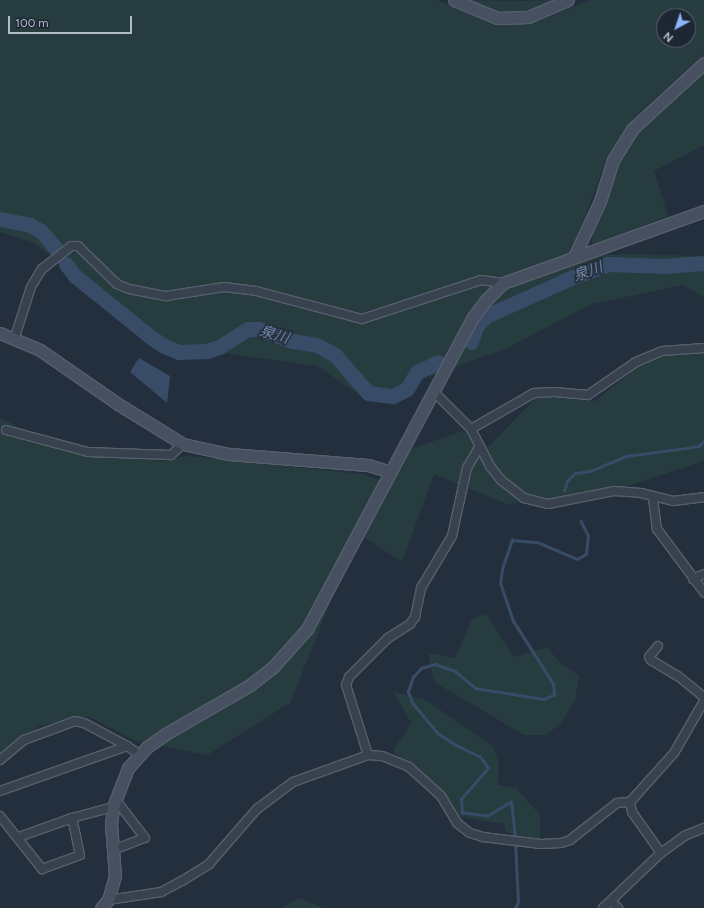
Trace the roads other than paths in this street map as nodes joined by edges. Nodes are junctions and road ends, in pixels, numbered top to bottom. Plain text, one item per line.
1 (454, 0) edge
2 (568, 0) edge
3 (704, 63) edge
4 (704, 212) edge
5 (574, 257) junction
6 (503, 283) junction
7 (0, 333) edge
8 (15, 338) junction
9 (704, 348) edge
10 (433, 392) junction
11 (472, 428) junction
12 (6, 430) dead end
13 (184, 444) junction
14 (479, 448) junction
15 (391, 472) junction
16 (704, 497) edge
17 (653, 498) junction
18 (704, 574) edge
19 (692, 579) junction
20 (704, 592) edge
21 (658, 646) dead end
22 (704, 697) edge
23 (704, 701) edge
24 (127, 746) junction
25 (139, 754) junction
26 (368, 755) junction
27 (0, 760) edge
28 (0, 791) edge
29 (630, 802) junction
30 (114, 803) junction
31 (0, 816) edge
32 (72, 818) junction
33 (704, 828) edge
34 (19, 837) junction
35 (113, 850) junction
36 (661, 853) junction
37 (611, 901) junction
38 (105, 904) edge
39 (603, 908) edge
40 (618, 908) edge

1 - 2 street
3 - 5 street
4 - 5 street
5 - 6 street
6 - 8 street
6 - 10 street
7 - 8 street
8 - 13 street
9 - 11 street
10 - 11 street
10 - 15 street
11 - 14 street
12 - 13 street
13 - 15 street
14 - 17 street
14 - 26 street
15 - 25 street
16 - 17 street
17 - 19 street
18 - 19 street
19 - 20 street
21 - 22 street
23 - 29 street
24 - 25 street
24 - 27 street
24 - 28 street
25 - 30 street
26 - 29 street
26 - 38 street
29 - 36 street
30 - 32 street
30 - 35 street
30 - 35 street
31 - 34 street
32 - 34 street
32 - 34 street
33 - 36 street
35 - 38 street
36 - 37 street
37 - 39 street
37 - 40 street

